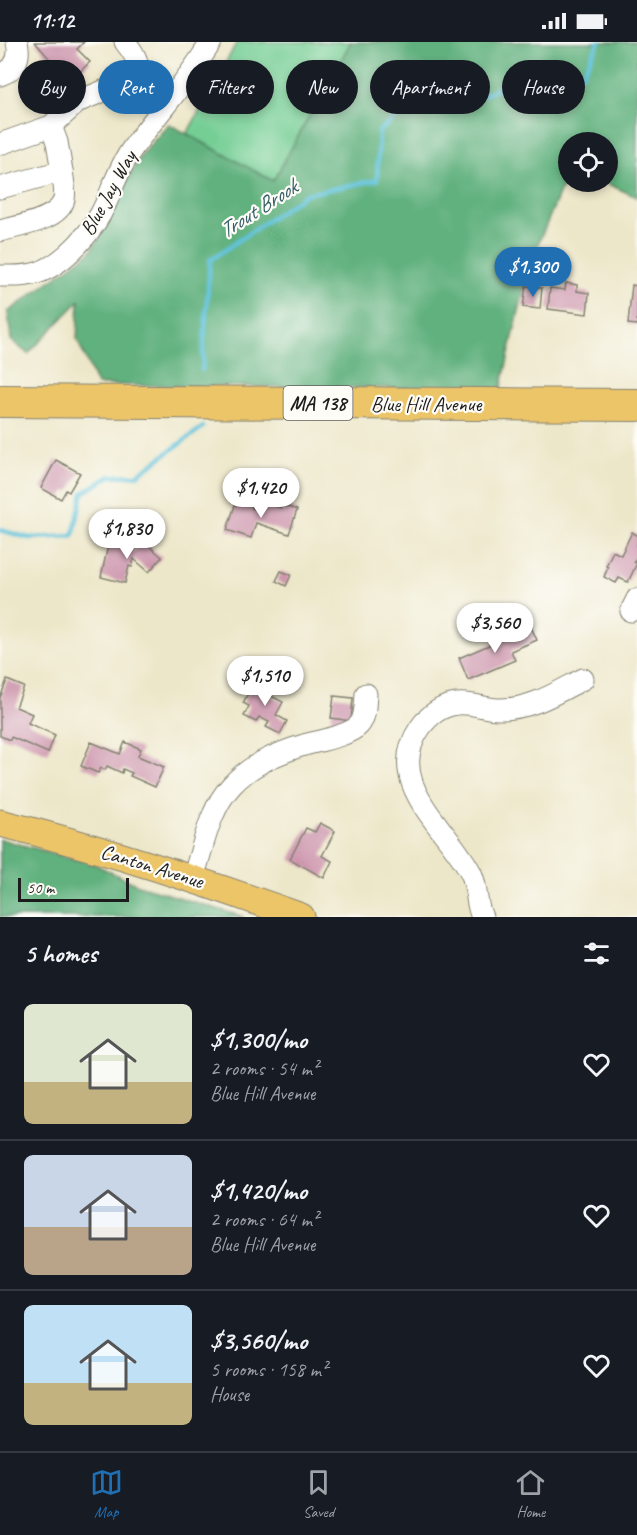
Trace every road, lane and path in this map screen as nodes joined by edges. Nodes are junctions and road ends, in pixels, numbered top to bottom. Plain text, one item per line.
1 (17, 42) edge
2 (125, 42) edge
3 (212, 42) edge
4 (0, 75) edge
5 (51, 126) junction
6 (0, 144) edge
7 (62, 171) junction
8 (0, 188) edge
9 (0, 231) edge
10 (0, 276) edge
11 (0, 401) edge
12 (637, 405) edge
13 (583, 679) dead end
14 (366, 694) dead end
15 (0, 823) edge
16 (193, 878) junction
17 (476, 911) edge
18 (301, 917) edge

1 - 4 lane
2 - 5 lane
3 - 10 lane, Blue Jay Way
5 - 6 lane
5 - 7 lane
7 - 8 lane
7 - 9 lane
11 - 12 highway, Blue Hill Avenue / MA 138
13 - 17 lane
14 - 16 lane
15 - 16 main road, Canton Avenue
16 - 18 main road, Canton Avenue

